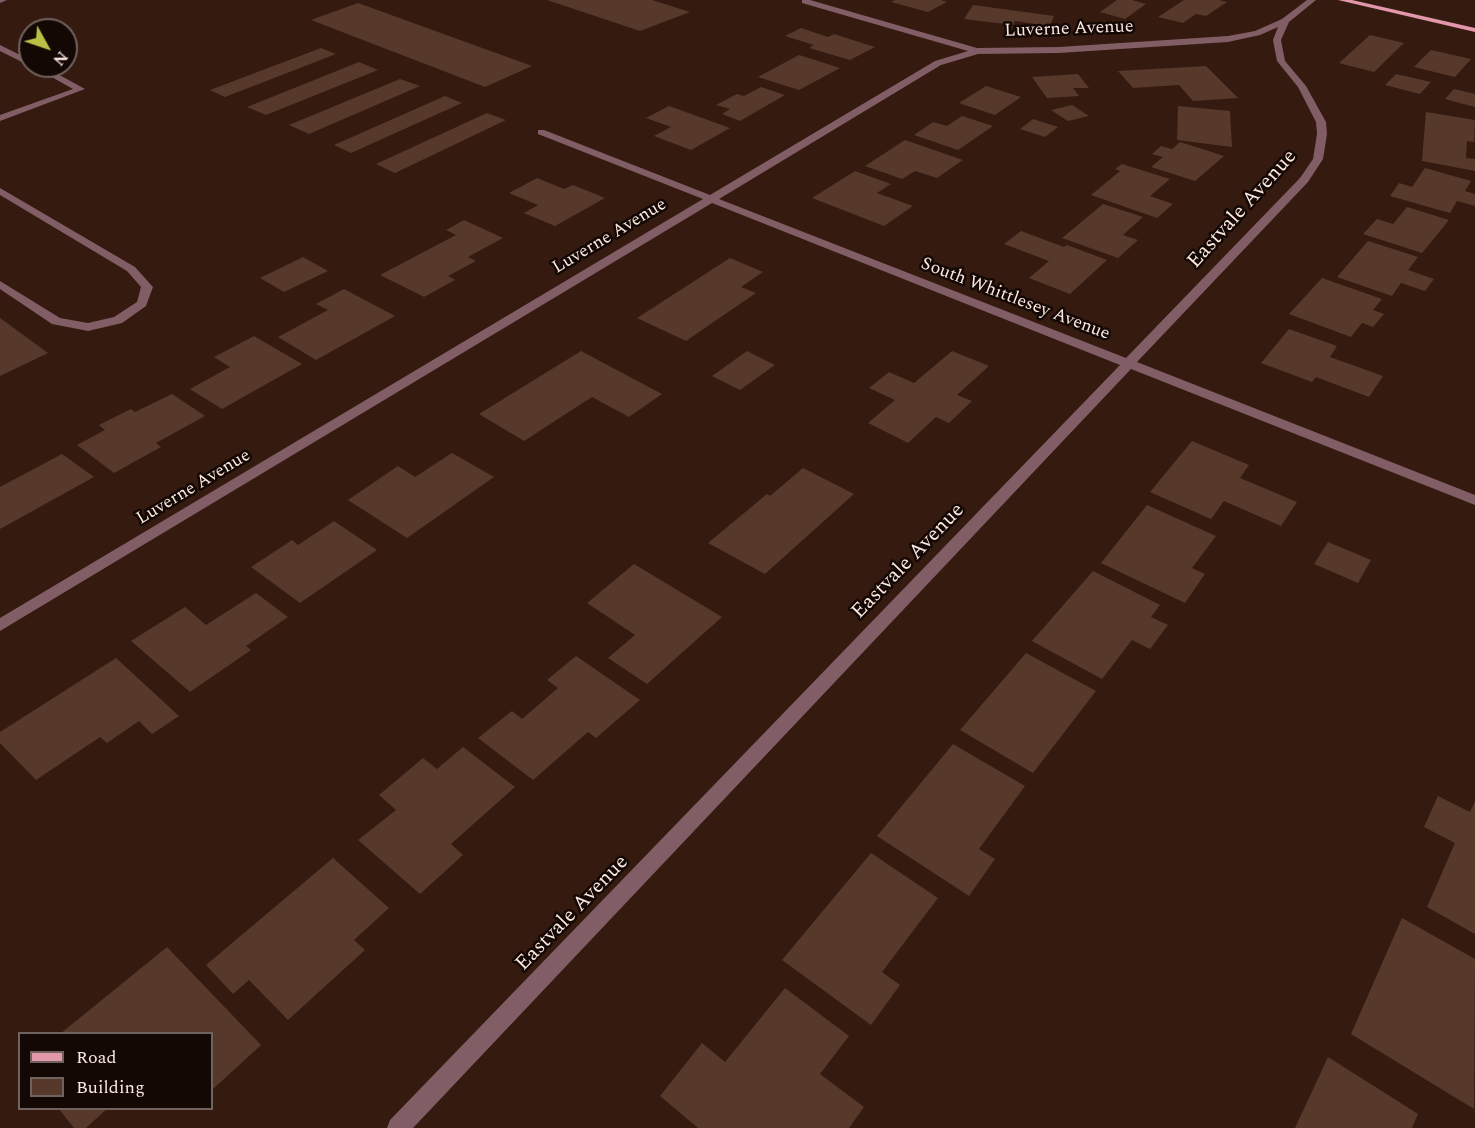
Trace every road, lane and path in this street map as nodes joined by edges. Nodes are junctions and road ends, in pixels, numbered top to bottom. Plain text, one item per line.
1 (1312, 0) edge
2 (1342, 0) edge
3 (805, 1) edge
4 (1285, 21) junction
5 (1475, 30) edge
6 (0, 48) edge
7 (977, 51) junction
8 (18, 57) edge
9 (59, 78) edge
10 (0, 118) edge
11 (541, 132) dead end
12 (0, 191) edge
13 (708, 199) junction
14 (0, 284) edge
15 (1128, 363) junction
16 (1475, 500) edge
17 (0, 626) edge
18 (398, 1128) edge

1 - 4 street
2 - 5 main road
3 - 7 street
4 - 7 street, Luverne Avenue
4 - 15 street, Eastvale Avenue
6 - 8 street
7 - 13 street, Luverne Avenue
9 - 10 street
11 - 13 street, South Whittlesey Avenue
12 - 14 street
13 - 15 street, South Whittlesey Avenue
13 - 17 street, Luverne Avenue
15 - 16 street, South Whittlesey Avenue
15 - 18 street, Eastvale Avenue

